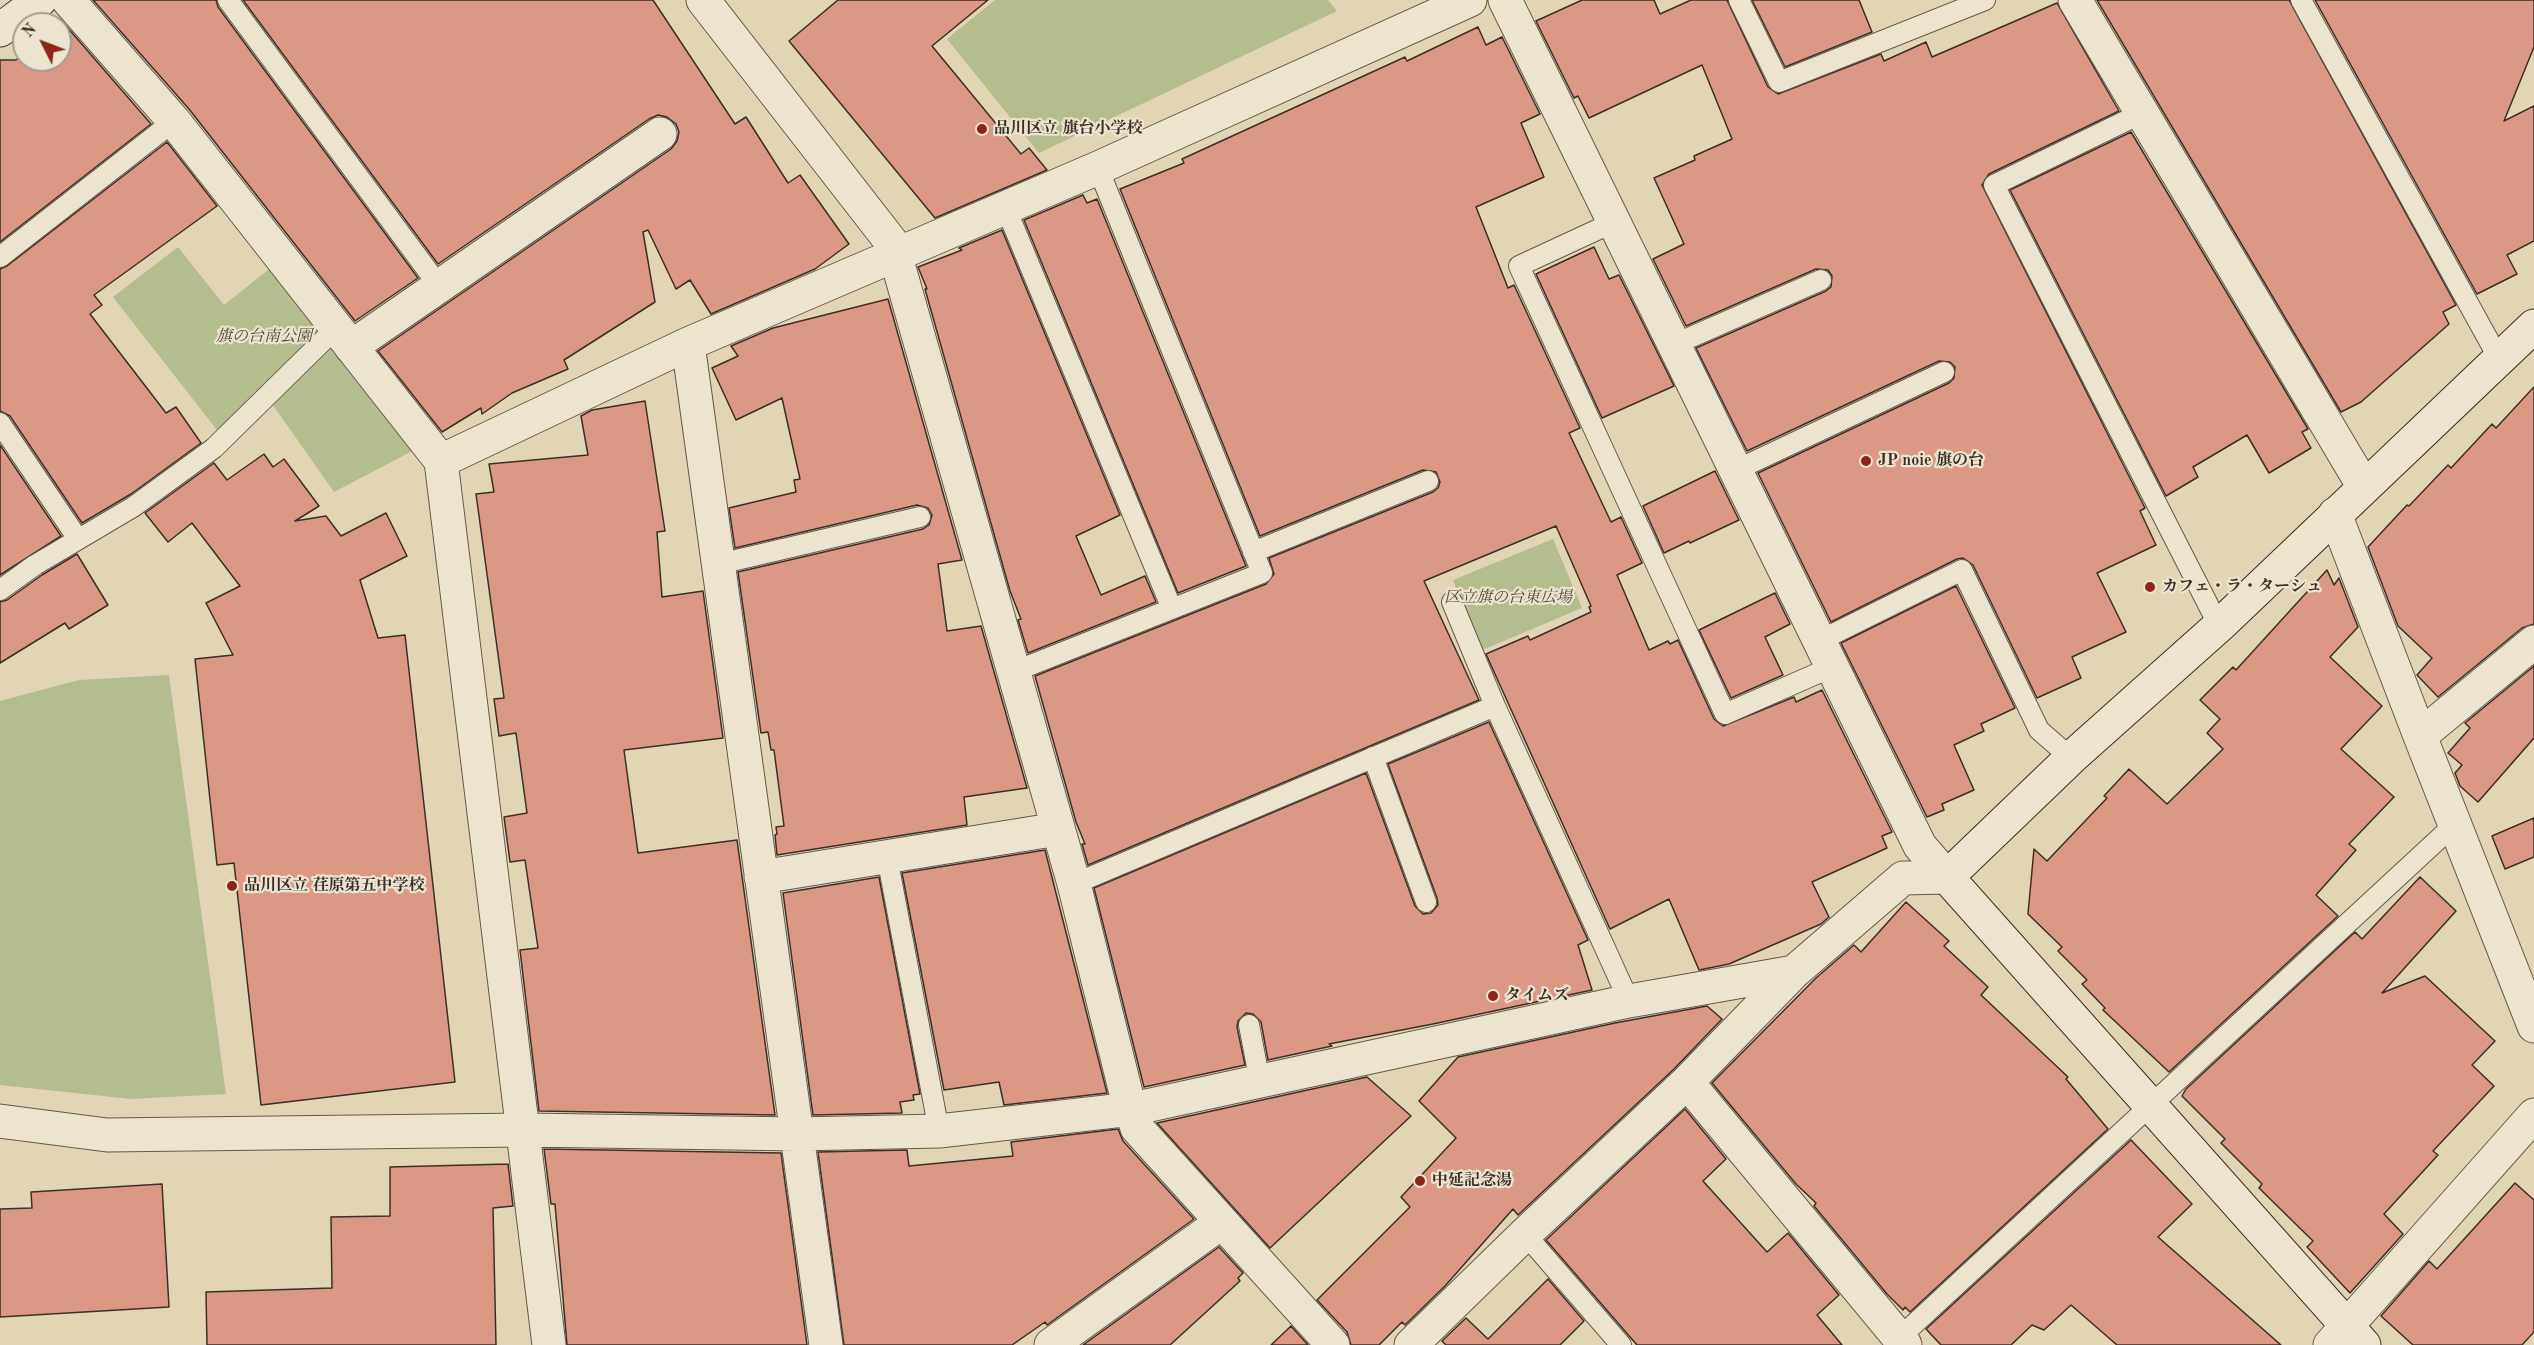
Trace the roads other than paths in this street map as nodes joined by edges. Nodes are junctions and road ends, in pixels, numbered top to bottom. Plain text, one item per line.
1 (40, 0) edge
2 (68, 0) edge
3 (228, 0) edge
4 (703, 0) edge
5 (1470, 0) edge
6 (1505, 0) edge
7 (1739, 0) edge
8 (1985, 0) edge
9 (2075, 0) edge
10 (2301, 0) edge
11 (0, 30) edge
12 (2142, 113) junction
13 (174, 121) junction
14 (660, 134) dead end
15 (1098, 168) junction
16 (1005, 206) junction
17 (1614, 222) junction
18 (896, 256) junction
19 (0, 257) edge
20 (1821, 280) dead end
21 (439, 286) junction
22 (2534, 326) edge
23 (344, 337) junction
24 (688, 344) junction
25 (1673, 345) junction
26 (2499, 358) junction
27 (1944, 372) dead end
28 (0, 423) edge
29 (441, 461) junction
30 (1734, 471) junction
31 (1428, 481) dead end
32 (2364, 487) junction
33 (2336, 514) junction
34 (920, 517) dead end
35 (78, 540) junction
36 (1253, 552) junction
37 (719, 564) junction
38 (0, 590) edge
39 (1452, 602) dead end
40 (1172, 609) junction
41 (2219, 626) junction
42 (2534, 642) edge
43 (1825, 654) junction
44 (1013, 672) junction
45 (1495, 706) junction
46 (2420, 736) junction
47 (1373, 757) junction
48 (2071, 759) junction
49 (2456, 823) junction
50 (1058, 829) junction
51 (887, 857) junction
52 (761, 877) junction
53 (1947, 877) junction
54 (1074, 884) junction
55 (1426, 902) dead end
56 (1794, 972) junction
57 (1629, 1001) junction
58 (1249, 1025) dead end
59 (2534, 1026) edge
60 (1260, 1082) junction
61 (1687, 1082) junction
62 (2150, 1106) junction
63 (1132, 1109) junction
64 (2534, 1115) edge
65 (0, 1121) edge
66 (524, 1130) junction
67 (939, 1131) junction
68 (797, 1134) junction
69 (1222, 1222) junction
70 (1525, 1234) junction
71 (2347, 1339) edge
72 (1902, 1342) edge
73 (549, 1345) edge
74 (826, 1345) edge
75 (1051, 1345) edge
76 (1333, 1345) edge
77 (1411, 1345) edge
78 (1621, 1345) edge

1 - 11 street
2 - 13 street
3 - 21 lane
4 - 18 street
5 - 15 street
6 - 17 street
7 - 8 lane
9 - 12 street
10 - 26 lane
12 - 32 street
12 - 41 lane
13 - 19 lane
13 - 23 street
14 - 21 street
15 - 16 street
15 - 36 lane
16 - 18 street
16 - 40 lane
17 - 25 street
17 - 43 lane
18 - 24 street
18 - 44 street
20 - 25 lane
21 - 23 street
22 - 26 street
23 - 29 street
23 - 35 lane
24 - 29 street
24 - 37 street
25 - 30 street
26 - 32 street
27 - 30 lane
28 - 35 lane
29 - 66 street
30 - 43 street
31 - 36 lane
32 - 33 street
33 - 41 street
33 - 46 street
34 - 37 lane
35 - 38 lane
36 - 40 lane
37 - 52 street
39 - 45 lane
40 - 44 lane
41 - 48 street
42 - 46 street
43 - 48 lane
43 - 53 street
44 - 50 street
45 - 47 lane
45 - 57 lane
46 - 49 street
47 - 54 lane
47 - 55 lane
48 - 53 street
49 - 59 street
49 - 62 lane
50 - 51 street
50 - 54 street
51 - 52 street
51 - 67 lane
52 - 68 street
53 - 56 street
53 - 62 street
54 - 63 street
56 - 57 street
56 - 61 street
57 - 60 street
58 - 60 lane
60 - 63 street
61 - 70 street
61 - 72 street
62 - 71 street
62 - 72 lane
63 - 67 street
63 - 69 street
64 - 71 street
65 - 66 street
66 - 68 street
66 - 73 street
67 - 68 street
68 - 74 street
69 - 75 street
69 - 76 street
70 - 77 street
70 - 78 lane

